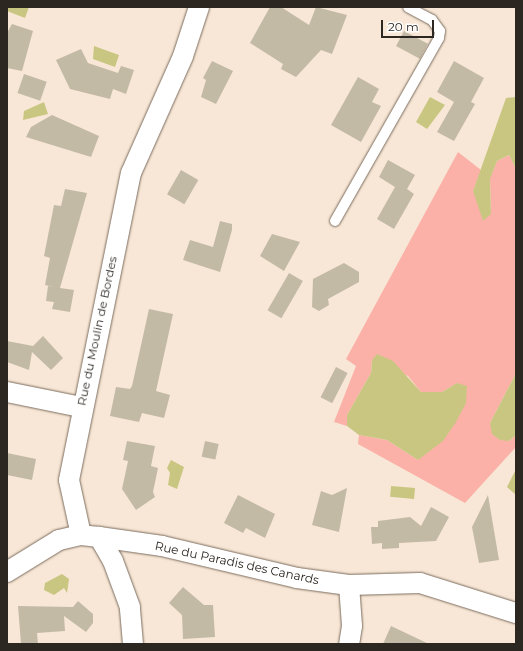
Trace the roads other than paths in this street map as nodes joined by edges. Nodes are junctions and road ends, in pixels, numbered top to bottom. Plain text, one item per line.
1 (199, 7) edge
2 (408, 7) edge
3 (335, 221) dead end
4 (7, 392) edge
5 (81, 407) junction
6 (90, 536) junction
7 (7, 572) edge
8 (349, 585) junction
9 (516, 613) edge
10 (133, 644) edge
11 (349, 644) edge

1 - 5 street, Rue du Moulin de Bordes
2 - 3 lane
4 - 5 street
5 - 6 street, Rue du Moulin de Bordes
6 - 7 street
6 - 8 street, Rue du Paradis des Canards
6 - 10 street, Rue du Moulin de Bordes
8 - 9 street, Rue du Paradis des Canards
8 - 11 street

